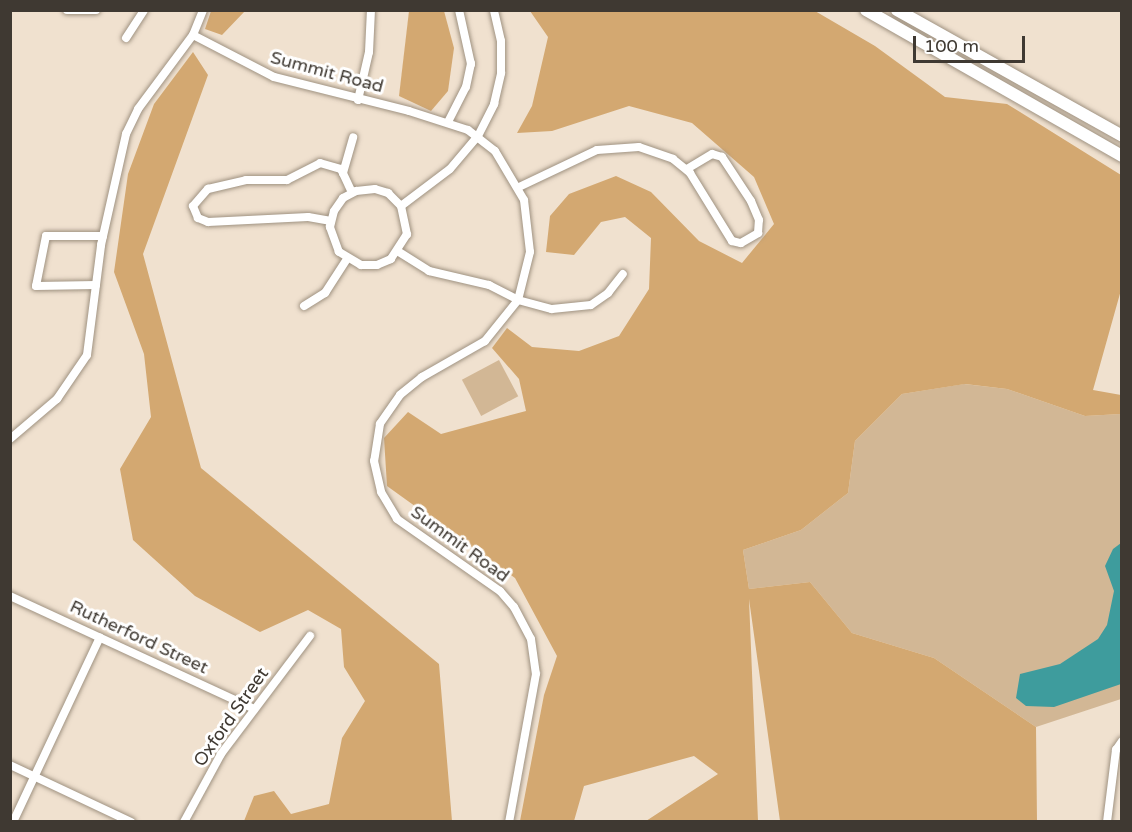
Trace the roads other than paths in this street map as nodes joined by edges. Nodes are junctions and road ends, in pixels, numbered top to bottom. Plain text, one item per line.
1 (67, 10) edge
2 (96, 10) edge
3 (144, 10) edge
4 (203, 10) edge
5 (371, 10) edge
6 (459, 10) edge
7 (494, 10) edge
8 (867, 10) edge
9 (897, 10) edge
10 (193, 35) junction
11 (126, 38) dead end
12 (358, 100) junction
13 (448, 122) junction
14 (478, 136) junction
15 (1122, 136) edge
16 (353, 137) dead end
17 (1122, 156) edge
18 (687, 169) junction
19 (343, 173) junction
20 (519, 187) junction
21 (352, 193) junction
22 (401, 206) junction
23 (331, 221) junction
24 (103, 236) junction
25 (399, 252) junction
26 (347, 259) junction
27 (623, 274) dead end
28 (96, 285) junction
29 (518, 300) junction
30 (304, 306) dead end
31 (10, 439) edge
32 (10, 596) edge
33 (310, 636) dead end
34 (100, 637) junction
35 (254, 709) junction
36 (1122, 741) edge
37 (10, 765) edge
38 (34, 776) junction
39 (13, 822) edge
40 (131, 822) edge
41 (184, 822) edge
42 (509, 822) edge
43 (1107, 822) edge

1 - 2 street
3 - 11 street
4 - 10 street
5 - 12 street
6 - 13 street
7 - 14 street
8 - 17 highway
9 - 15 highway
10 - 12 street, Summit Road
10 - 24 street
12 - 13 street, Summit Road
13 - 14 street, Summit Road
14 - 20 street, Summit Road
14 - 22 street
16 - 19 street
18 - 18 street
18 - 20 street
19 - 21 street
19 - 23 street
20 - 29 street, Summit Road
21 - 22 street
21 - 23 street
22 - 25 street
23 - 26 street
24 - 28 street
24 - 28 street
25 - 26 street
25 - 29 street
26 - 30 street
27 - 29 street
28 - 31 street
29 - 42 street, Summit Road
32 - 34 street, Rutherford Street
33 - 35 street, Oxford Street
34 - 35 street, Rutherford Street
34 - 38 street
35 - 41 street, Oxford Street
36 - 43 street
37 - 38 street
38 - 39 street
38 - 40 street

